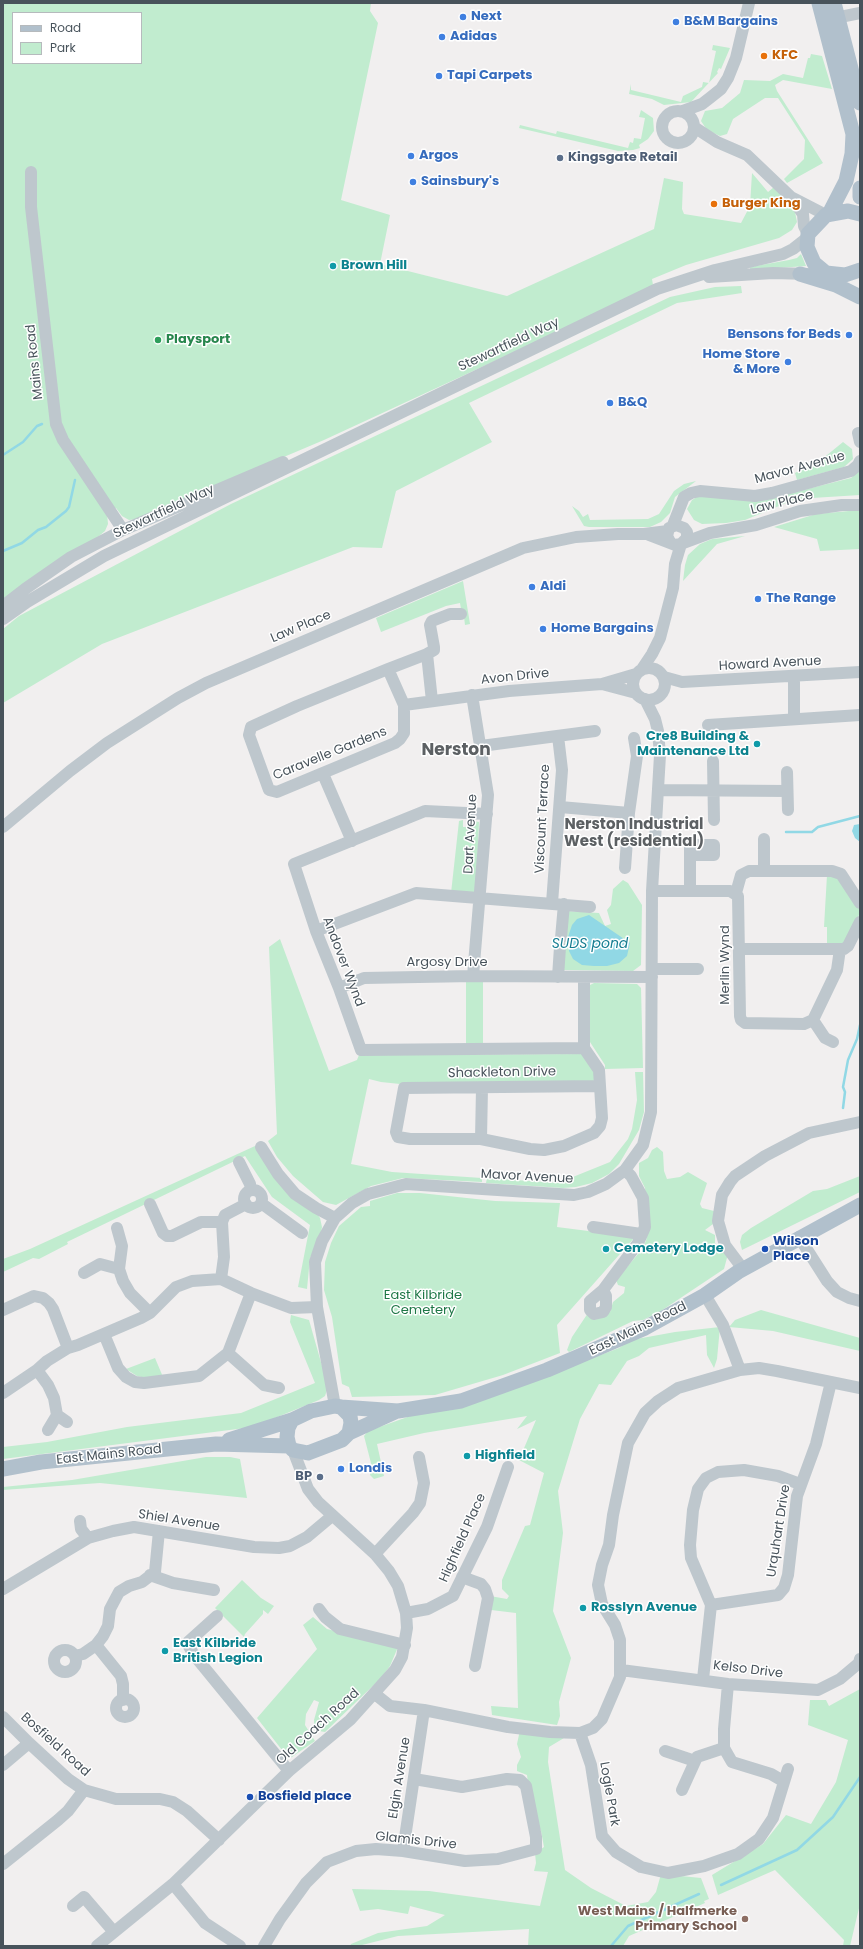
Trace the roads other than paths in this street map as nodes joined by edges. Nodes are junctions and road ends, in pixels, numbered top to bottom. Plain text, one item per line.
1 (749, 3) edge
2 (819, 3) edge
3 (860, 13) edge
4 (832, 14) edge
5 (860, 103) edge
6 (702, 104) junction
7 (683, 112) junction
8 (693, 130) junction
9 (856, 147) edge
10 (31, 172) dead end
11 (860, 188) edge
12 (791, 197) junction
13 (860, 197) edge
14 (827, 214) junction
15 (860, 214) edge
16 (807, 236) junction
17 (860, 270) edge
18 (826, 273) junction
19 (800, 274) junction
20 (845, 275) junction
21 (690, 278) junction
22 (860, 282) edge
23 (860, 298) edge
24 (342, 440) junction
25 (860, 461) edge
26 (860, 505) edge
27 (123, 530) junction
28 (677, 535) junction
29 (673, 588) junction
30 (3, 606) edge
31 (461, 614) dead end
32 (3, 619) edge
33 (427, 654) junction
34 (388, 669) junction
35 (639, 671) junction
36 (860, 672) edge
37 (794, 676) junction
38 (602, 684) junction
39 (661, 684) junction
40 (472, 695) junction
41 (640, 696) junction
42 (432, 701) junction
43 (404, 705) junction
44 (860, 715) edge
45 (655, 719) junction
46 (794, 719) junction
47 (708, 725) dead end
48 (594, 732) dead end
49 (558, 736) junction
50 (634, 738) dead end
51 (481, 746) junction
52 (713, 761) dead end
53 (787, 772) dead end
54 (323, 774) junction
55 (658, 790) junction
56 (714, 790) junction
57 (787, 791) junction
58 (560, 807) junction
59 (788, 810) dead end
60 (629, 813) junction
61 (487, 814) junction
62 (714, 820) dead end
63 (3, 827) edge
64 (764, 839) dead end
65 (352, 841) junction
66 (690, 855) dead end
67 (625, 868) dead end
68 (764, 871) junction
69 (652, 891) junction
70 (690, 892) junction
71 (736, 893) junction
72 (481, 898) junction
73 (860, 902) edge
74 (558, 904) junction
75 (590, 906) dead end
76 (860, 922) edge
77 (316, 931) junction
78 (740, 949) junction
79 (840, 949) junction
80 (698, 969) dead end
81 (652, 973) junction
82 (473, 976) junction
83 (558, 977) junction
84 (584, 977) junction
85 (339, 988) junction
86 (813, 1020) junction
87 (833, 1042) dead end
88 (584, 1048) junction
89 (600, 1086) junction
90 (482, 1088) junction
91 (860, 1122) edge
92 (481, 1139) junction
93 (261, 1147) dead end
94 (239, 1162) dead end
95 (625, 1170) junction
96 (251, 1190) junction
97 (261, 1203) junction
98 (150, 1204) dead end
99 (246, 1204) junction
100 (860, 1205) edge
101 (335, 1218) junction
102 (222, 1222) junction
103 (592, 1227) dead end
104 (117, 1228) dead end
105 (302, 1232) dead end
106 (641, 1234) junction
107 (799, 1237) junction
108 (119, 1269) junction
109 (743, 1269) junction
110 (84, 1273) dead end
111 (221, 1279) junction
112 (603, 1290) dead end
113 (251, 1293) junction
114 (705, 1295) junction
115 (860, 1301) edge
116 (317, 1307) junction
117 (3, 1310) edge
118 (150, 1313) junction
119 (104, 1334) junction
120 (68, 1348) junction
121 (228, 1353) junction
122 (37, 1370) junction
123 (740, 1370) junction
124 (831, 1382) junction
125 (279, 1388) dead end
126 (860, 1388) edge
127 (3, 1393) edge
128 (338, 1406) junction
129 (398, 1411) junction
130 (292, 1420) junction
131 (48, 1430) dead end
132 (349, 1432) junction
133 (216, 1444) junction
134 (291, 1448) junction
135 (419, 1457) dead end
136 (508, 1467) dead end
137 (3, 1469) edge
138 (800, 1484) junction
139 (332, 1516) junction
140 (80, 1521) dead end
141 (159, 1530) junction
142 (88, 1538) junction
143 (374, 1554) junction
144 (150, 1575) junction
145 (462, 1577) junction
146 (3, 1589) edge
147 (214, 1590) dead end
148 (711, 1605) junction
149 (318, 1609) dead end
150 (406, 1613) junction
151 (217, 1616) dead end
152 (96, 1645) junction
153 (405, 1645) junction
154 (75, 1656) dead end
155 (860, 1659) edge
156 (475, 1666) dead end
157 (621, 1670) junction
158 (703, 1679) junction
159 (728, 1684) junction
160 (375, 1694) junction
161 (123, 1700) dead end
162 (424, 1710) junction
163 (3, 1717) edge
164 (580, 1733) junction
165 (29, 1743) junction
166 (724, 1748) junction
167 (665, 1751) dead end
168 (695, 1761) junction
169 (3, 1764) edge
170 (788, 1769) dead end
171 (289, 1771) junction
172 (414, 1779) junction
173 (784, 1781) junction
174 (84, 1790) junction
175 (682, 1790) dead end
176 (218, 1840) junction
177 (403, 1851) junction
178 (3, 1864) edge
179 (174, 1884) junction
180 (73, 1906) dead end
181 (114, 1932) junction
182 (236, 1945) edge
183 (97, 1946) edge
184 (264, 1946) edge

1 - 6 street
2 - 4 main road
3 - 4 street
4 - 5 main road
4 - 9 main road
6 - 7 street
6 - 8 street
7 - 8 street
7 - 8 street
8 - 12 street
9 - 14 main road
10 - 27 street, Mains Road
11 - 13 main road
12 - 14 street
12 - 16 street
14 - 15 main road
14 - 16 main road
16 - 18 main road
16 - 21 street, Stewartfield Way
17 - 20 main road
18 - 19 street, Stewartfield Way
18 - 20 main road
19 - 21 street, Stewartfield Way
19 - 23 main road
20 - 22 main road
21 - 24 street, Stewartfield Way
24 - 27 street, Stewartfield Way
24 - 32 street, Stewartfield Way
25 - 28 street, Mavor Avenue
26 - 28 street, Law Place
27 - 30 street, Stewartfield Way
28 - 29 street, Mavor Avenue
28 - 63 street, Law Place
29 - 35 street, Mavor Avenue
29 - 39 street, Mavor Avenue
31 - 33 street
33 - 34 street
33 - 42 street
34 - 43 street, Caravelle Gardens
34 - 54 street, Caravelle Gardens
35 - 38 street, Avon Drive
35 - 39 street
35 - 41 street
36 - 37 street, Howard Avenue
37 - 39 street, Howard Avenue
37 - 46 street
38 - 40 street, Avon Drive
38 - 41 street, Avon Drive
39 - 41 street, Howard Avenue
39 - 45 street, Mavor Avenue
40 - 42 street, Avon Drive
40 - 51 street, Dart Avenue
41 - 45 street, Mavor Avenue
42 - 43 street, Avon Drive
43 - 54 street, Caravelle Gardens
44 - 46 street
45 - 55 street, Mavor Avenue
46 - 47 street
48 - 49 street
49 - 51 street
49 - 58 street, Viscount Terrace
50 - 60 street
51 - 61 street, Dart Avenue
52 - 56 street
53 - 57 street
54 - 65 street
55 - 56 street
55 - 69 street, Mavor Avenue
56 - 57 street
56 - 62 street
57 - 59 street
58 - 60 street
58 - 74 street, Viscount Terrace
60 - 67 street
61 - 65 street, Andover Wynd
61 - 72 street, Dart Avenue
64 - 68 street
65 - 77 street, Andover Wynd
66 - 70 street
68 - 71 street
68 - 73 street
69 - 70 street
69 - 81 street, Mavor Avenue
70 - 71 street
71 - 78 street, Merlin Wynd
72 - 74 street
72 - 77 street
72 - 82 street, Dart Avenue
74 - 75 street
74 - 83 street, Viscount Terrace
76 - 79 street
77 - 85 street, Andover Wynd
78 - 79 street
78 - 86 street, Merlin Wynd
79 - 86 street
80 - 81 street, Argosy Drive
81 - 84 street, Argosy Drive
81 - 95 street, Mavor Avenue
82 - 83 street, Argosy Drive
82 - 85 street, Argosy Drive
83 - 84 street, Argosy Drive
84 - 88 street
85 - 88 street, Andover Wynd
86 - 87 street
88 - 89 street
89 - 90 street, Shackleton Drive
89 - 92 street
90 - 92 street
90 - 92 street, Shackleton Drive
91 - 109 street
93 - 101 street
94 - 96 street
95 - 101 street, Mavor Avenue
95 - 106 street
96 - 97 street
96 - 99 street
97 - 99 street
97 - 105 street
98 - 102 street
99 - 102 street
100 - 107 main road, East Mains Road
101 - 116 street, Mavor Avenue
102 - 111 street
103 - 106 street
104 - 108 street
106 - 112 street
107 - 109 main road, East Mains Road
107 - 115 street
108 - 110 street
108 - 118 street
109 - 114 main road, East Mains Road
111 - 113 street
111 - 118 street
113 - 116 street
113 - 121 street
114 - 123 street
114 - 129 main road, East Mains Road
116 - 128 street, Mavor Avenue
117 - 120 street
118 - 119 street
119 - 120 street
119 - 121 street
120 - 122 street
121 - 125 street
122 - 127 street
122 - 131 street
123 - 124 street
123 - 157 street
124 - 126 street
124 - 138 street, Urquhart Drive
128 - 129 main road, East Mains Road
128 - 130 main road
128 - 132 main road
129 - 132 main road, East Mains Road
130 - 133 main road, East Mains Road
130 - 134 main road
132 - 134 main road
133 - 134 main road, East Mains Road
133 - 137 main road, East Mains Road
134 - 139 street, Old Coach Road
135 - 143 street
136 - 145 street, Highfield Place
138 - 148 street, Urquhart Drive
138 - 148 street
139 - 141 street, Shiel Avenue
139 - 143 street, Old Coach Road
140 - 142 street
141 - 142 street, Shiel Avenue
141 - 144 street
142 - 146 street, Shiel Avenue
143 - 150 street, Old Coach Road
144 - 147 street
144 - 152 street
145 - 150 street, Highfield Place
145 - 156 street
148 - 158 street
149 - 153 street
150 - 153 street, Old Coach Road
151 - 171 street
152 - 154 street
152 - 161 street
153 - 160 street, Old Coach Road
155 - 159 street, Kelso Drive
157 - 158 street, Kelso Drive
157 - 164 street
158 - 159 street, Kelso Drive
159 - 166 street
160 - 162 street
160 - 171 street, Old Coach Road
162 - 164 street
162 - 172 street, Elgin Avenue
163 - 165 street, Bosfield Road
164 - 173 street, Logie Park
165 - 169 street
165 - 174 street, Bosfield Road
166 - 168 street
166 - 173 street
167 - 168 street
168 - 175 street
170 - 173 street, Logie Park
171 - 176 street, Old Coach Road
172 - 177 street, Elgin Avenue
172 - 177 street, Glamis Drive
174 - 176 street, Bosfield Road
174 - 178 street
176 - 179 street, Old Coach Road
177 - 184 street, Glamis Drive
179 - 181 street, Old Coach Road
179 - 182 street
180 - 181 street
181 - 183 street, Old Coach Road

